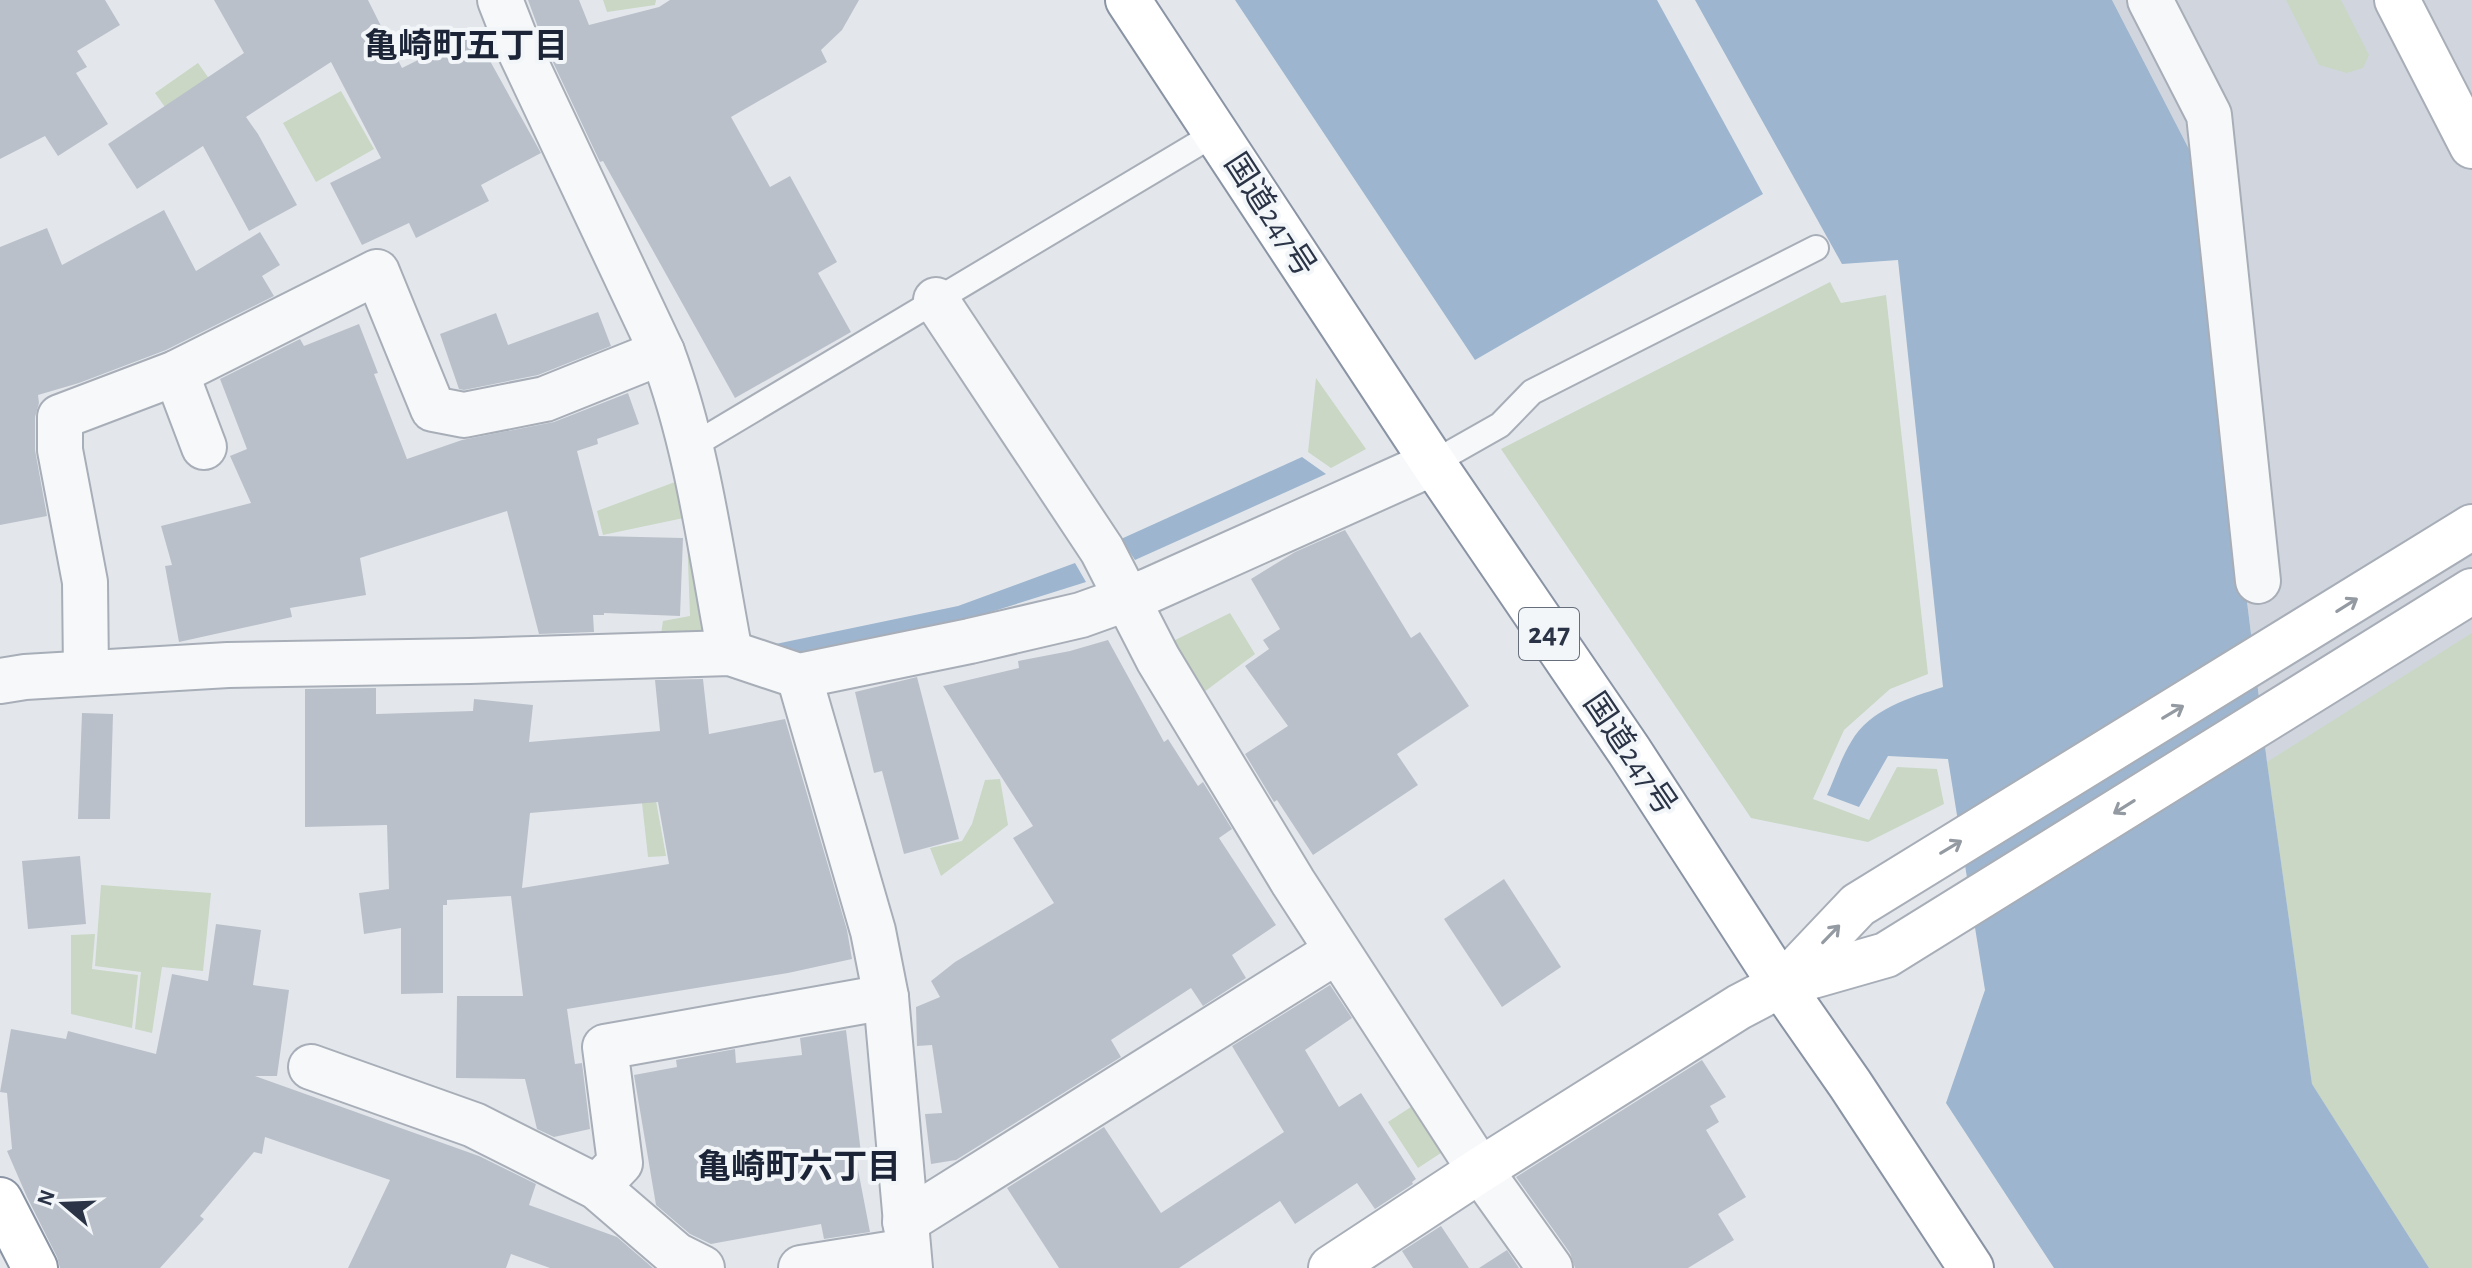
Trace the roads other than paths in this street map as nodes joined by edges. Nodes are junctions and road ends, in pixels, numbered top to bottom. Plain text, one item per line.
1 (500, 0) edge
2 (1128, 0) edge
3 (2150, 0) edge
4 (2397, 0) edge
5 (1216, 133) junction
6 (2472, 146) edge
7 (1816, 248) dead end
8 (936, 300) junction
9 (662, 352) junction
10 (176, 373) junction
11 (204, 447) dead end
12 (689, 448) junction
13 (1433, 463) junction
14 (2472, 527) edge
15 (1117, 579) junction
16 (2258, 581) dead end
17 (2472, 591) edge
18 (730, 653) junction
19 (86, 673) junction
20 (799, 676) junction
21 (0, 681) edge
22 (1337, 951) junction
23 (1781, 985) junction
24 (886, 997) junction
25 (311, 1067) dead end
26 (1480, 1170) junction
27 (597, 1187) junction
28 (0, 1200) edge
29 (908, 1247) edge
30 (35, 1268) edge
31 (702, 1268) edge
32 (801, 1268) edge
33 (1331, 1268) edge
34 (1550, 1268) edge
35 (1971, 1268) edge

1 - 9 street
2 - 5 main road, 国道247号 / 247
3 - 16 street
4 - 6 main road
5 - 8 lane
5 - 13 main road, 国道247号 / 247
7 - 13 lane
8 - 12 lane
8 - 15 street
9 - 10 street
9 - 12 street
10 - 11 street
10 - 19 street
12 - 18 street
13 - 15 street
13 - 23 main road, 国道247号 / 247
23 -> 14 main road
15 - 20 street
15 - 22 street
17 -> 23 main road
18 - 19 street
18 - 20 street
19 - 21 street
20 - 24 street
22 - 26 street
22 - 29 street
23 - 26 main road
23 - 35 main road, 国道247号 / 247
24 - 27 street
24 - 29 street
25 - 27 street
26 - 33 main road
26 - 34 street
27 - 31 street
28 - 30 main road
29 - 32 street

